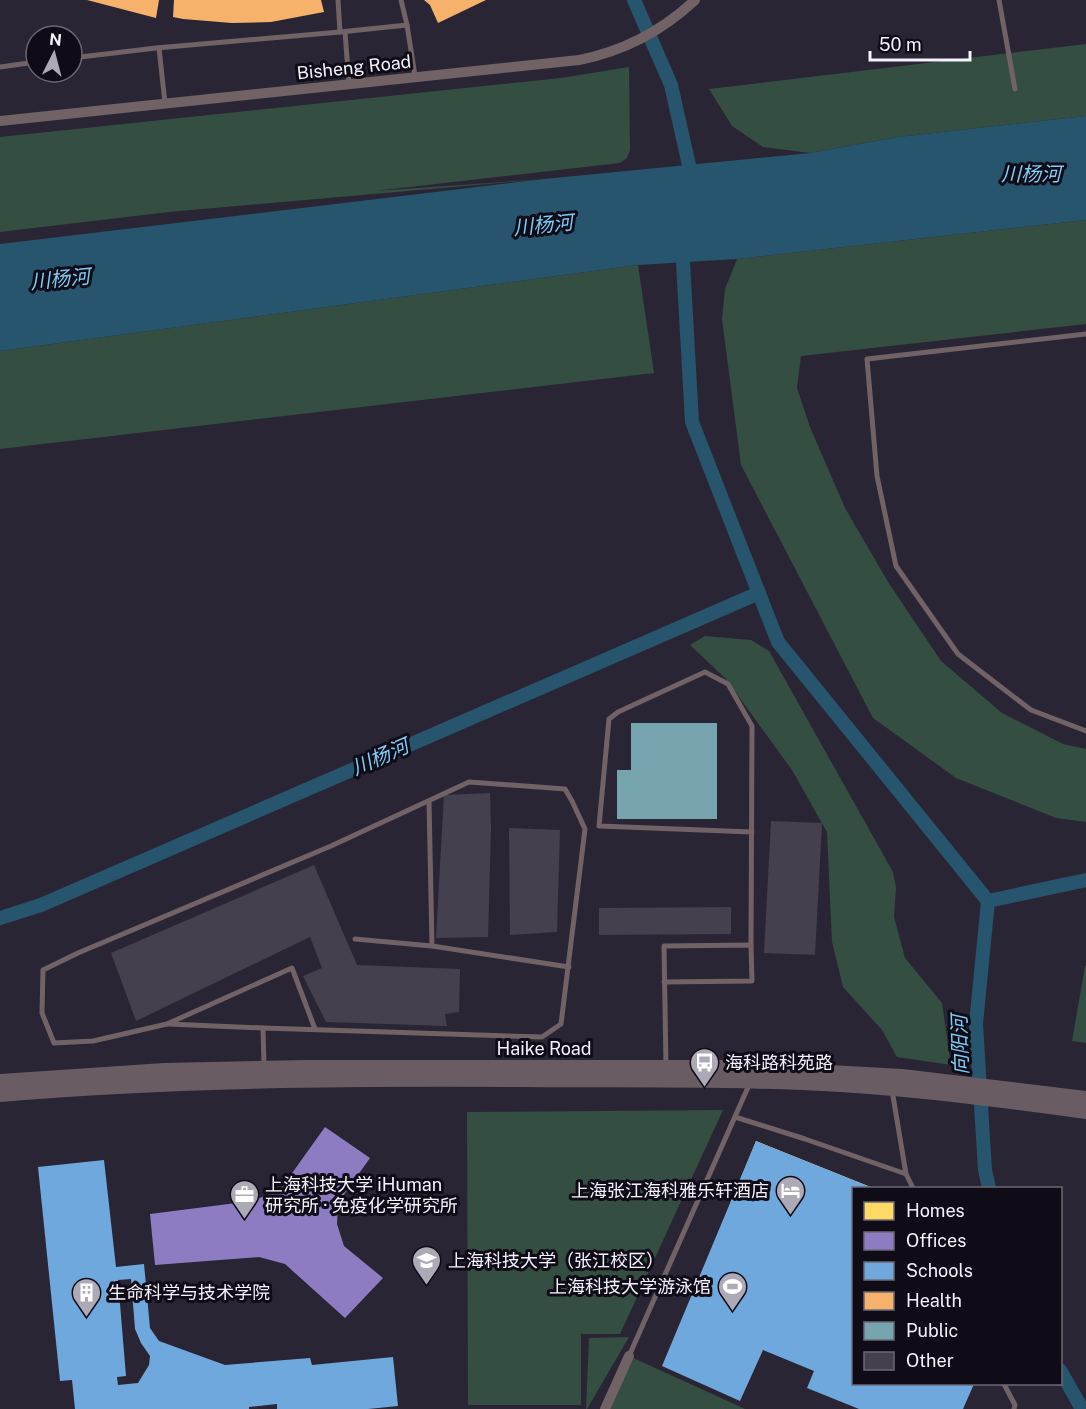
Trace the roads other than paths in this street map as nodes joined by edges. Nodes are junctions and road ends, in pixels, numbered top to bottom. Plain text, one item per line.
1 (338, 0) edge
2 (401, 0) edge
3 (695, 0) edge
4 (999, 0) edge
5 (407, 25) junction
6 (342, 32) junction
7 (159, 48) junction
8 (84, 57) edge
9 (24, 64) edge
10 (0, 67) edge
11 (416, 77) junction
12 (349, 84) junction
13 (1014, 89) dead end
14 (166, 104) junction
15 (0, 121) edge
16 (1086, 334) edge
17 (1086, 731) edge
18 (429, 801) junction
19 (752, 832) junction
20 (355, 939) dead end
21 (751, 945) junction
22 (432, 946) junction
23 (569, 967) junction
24 (664, 982) junction
25 (167, 1024) junction
26 (262, 1029) junction
27 (315, 1029) junction
28 (666, 1068) junction
29 (264, 1069) junction
30 (751, 1080) junction
31 (0, 1082) edge
32 (953, 1087) junction
33 (892, 1088) junction
34 (0, 1094) edge
35 (1029, 1097) junction
36 (1086, 1099) edge
37 (1086, 1111) edge
38 (735, 1118) junction
39 (906, 1174) junction
40 (913, 1187) edge
41 (629, 1356) joint
42 (1005, 1385) edge
43 (605, 1409) edge
44 (1014, 1409) edge

1 - 6 lane
2 - 5 lane
3 - 11 street, Bisheng Road
4 - 13 lane
5 - 6 lane
5 - 11 lane
6 - 7 lane
6 - 12 lane
7 - 8 lane
7 - 14 lane
9 - 10 lane
11 - 12 street, Bisheng Road
12 - 14 street, Bisheng Road
14 - 15 street, Bisheng Road
16 - 17 lane
18 - 22 lane
18 - 23 lane
18 - 25 lane
19 - 19 lane
19 - 21 lane
20 - 22 lane
21 - 24 lane
21 - 24 lane
22 - 23 lane
23 - 27 lane
24 - 28 lane
25 - 26 lane
25 - 27 lane
26 - 27 lane
26 - 29 lane
28 - 29 street, Haike Road
28 - 32 street, Haike Road
29 - 31 street, Haike Road
30 - 33 street, Haike Road
30 - 34 street, Haike Road
30 - 38 lane
32 - 33 street, Haike Road
32 - 35 street, Haike Road
33 - 39 lane
35 - 36 street, Haike Road
35 - 37 street, Haike Road
38 - 39 lane
38 - 41 lane
39 - 40 lane
41 - 43 street
42 - 44 lane

